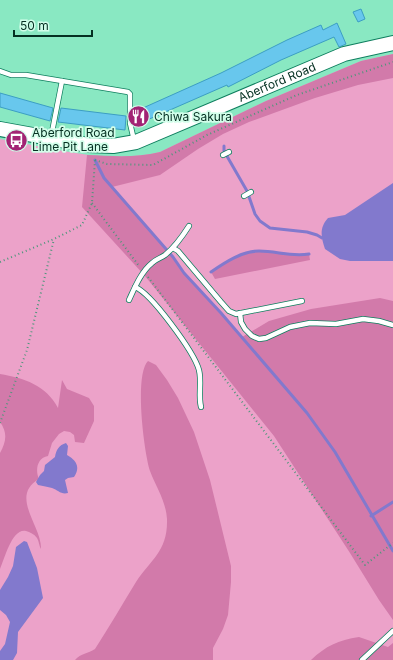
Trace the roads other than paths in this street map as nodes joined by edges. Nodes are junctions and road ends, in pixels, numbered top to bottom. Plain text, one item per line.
1 (393, 42) edge
2 (0, 71) edge
3 (62, 81) junction
4 (0, 129) edge
5 (133, 136) dead end
6 (50, 138) junction
7 (229, 152) dead end
8 (222, 155) dead end
9 (251, 192) dead end
10 (244, 196) dead end
11 (189, 226) dead end
12 (173, 248) junction
13 (135, 287) junction
14 (129, 300) dead end
15 (302, 301) dead end
16 (240, 313) junction
17 (393, 325) edge
18 (201, 407) dead end
19 (393, 631) edge
20 (362, 660) edge

1 - 6 main road, Aberford Road
2 - 3 lane
3 - 5 lane
3 - 6 lane
4 - 6 main road, Aberford Road
7 - 8 lane
9 - 10 lane
11 - 12 lane
12 - 13 lane
12 - 16 lane
13 - 14 lane
13 - 18 lane
15 - 16 lane
16 - 17 lane
19 - 20 lane

